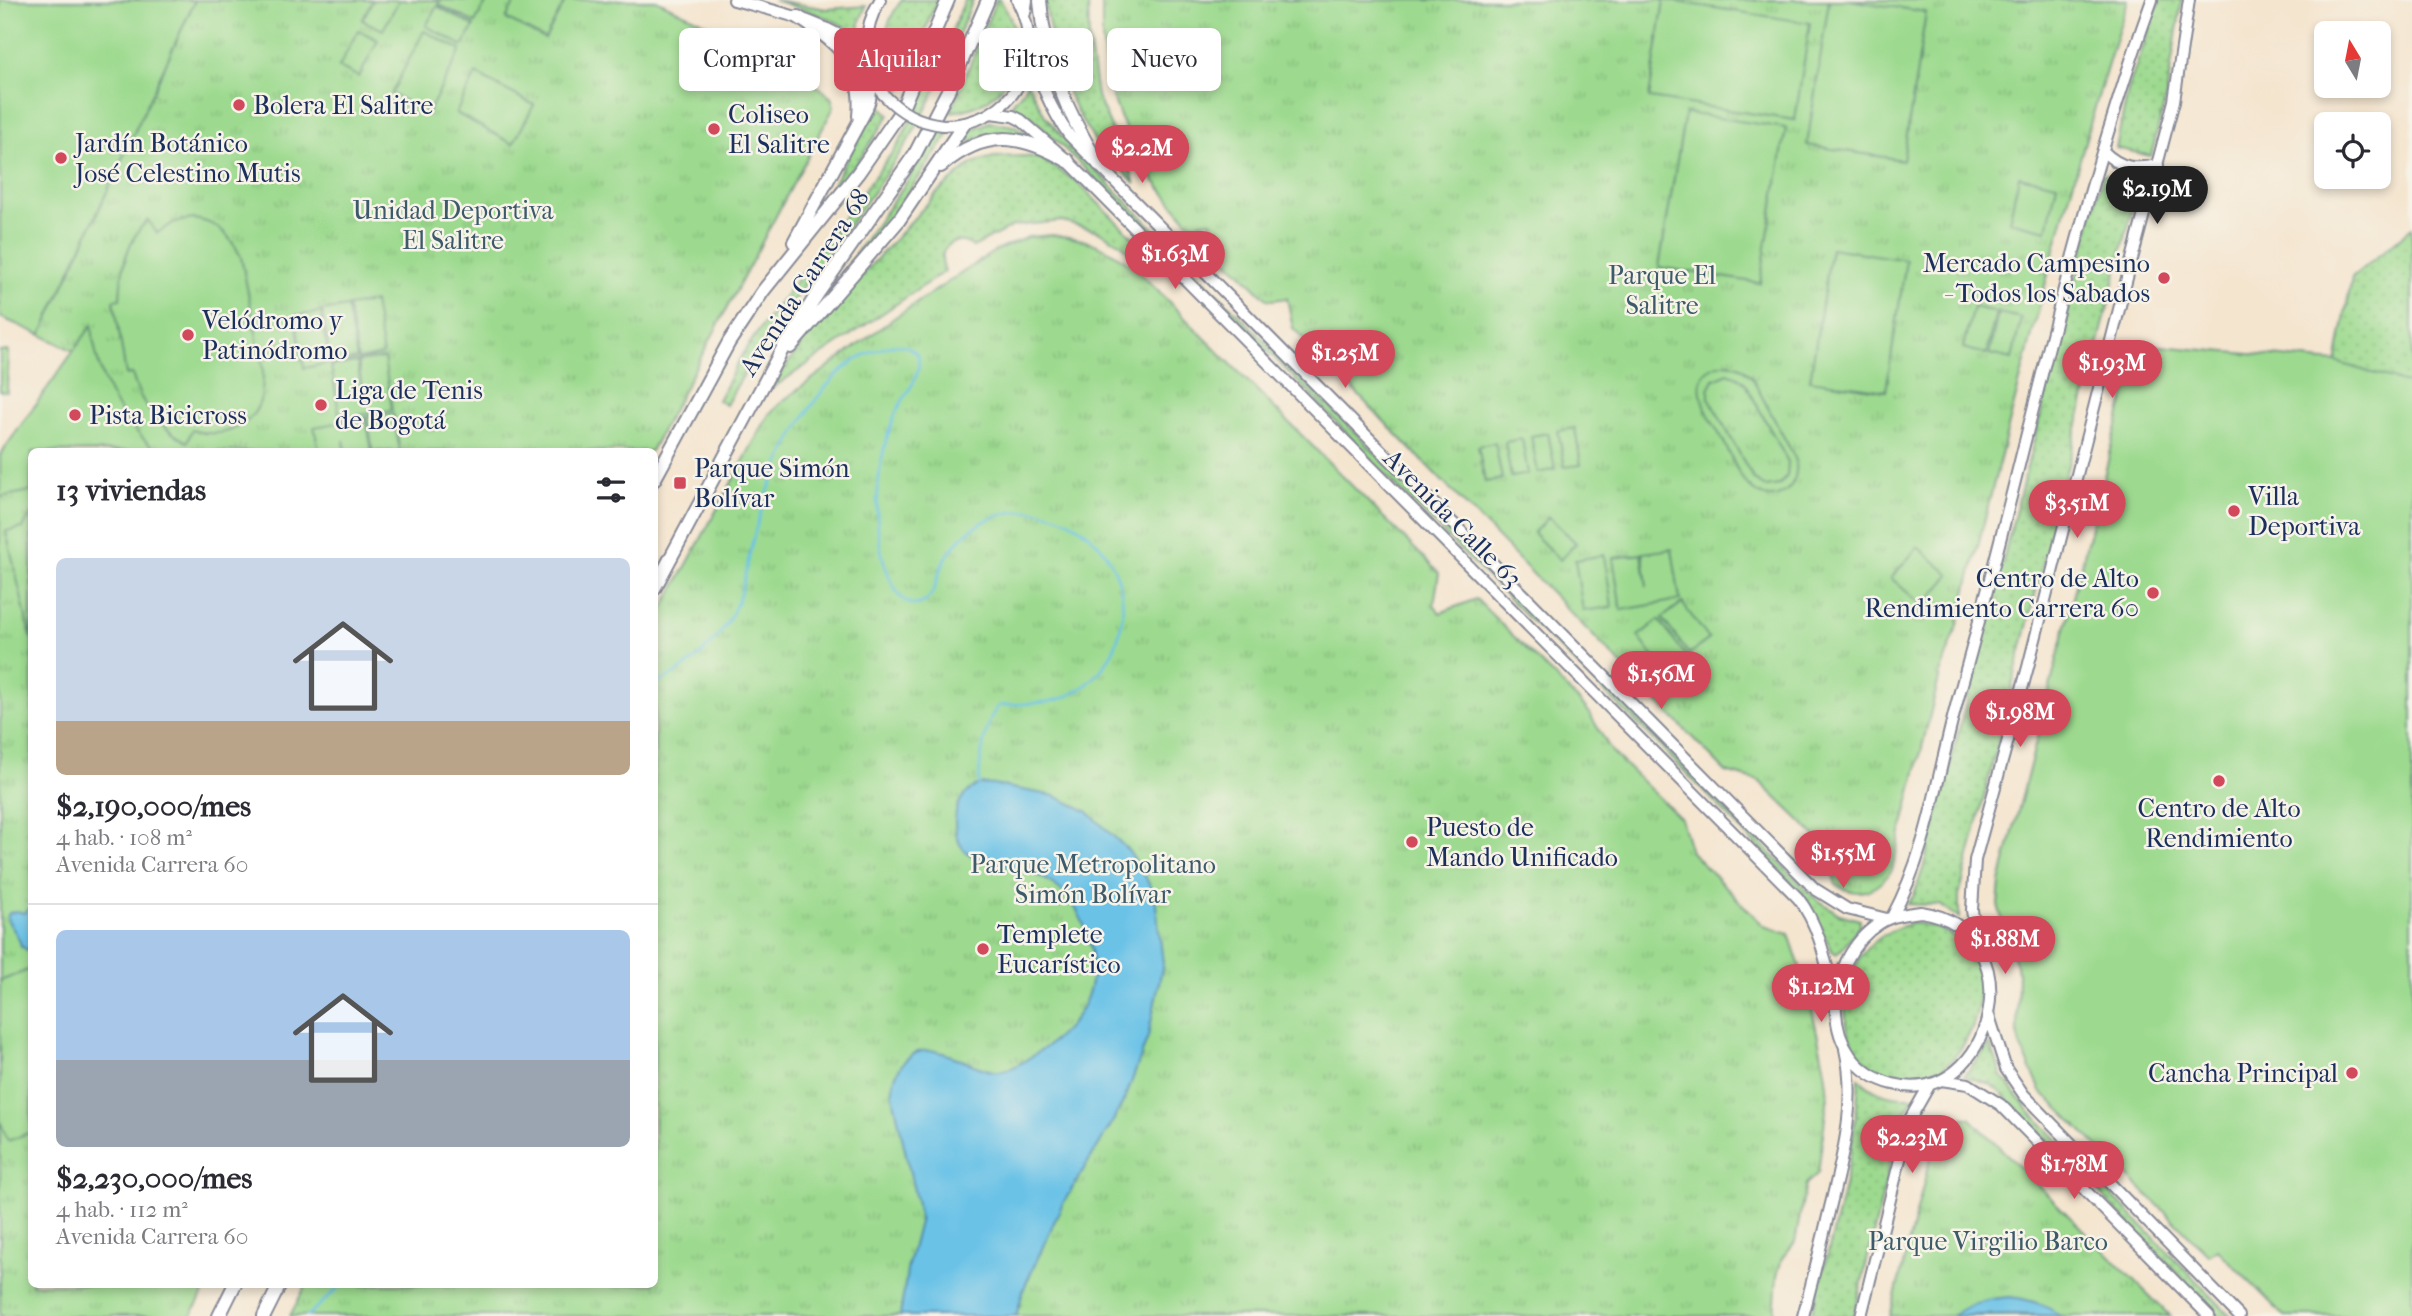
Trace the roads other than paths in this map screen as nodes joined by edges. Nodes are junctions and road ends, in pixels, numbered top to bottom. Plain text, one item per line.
1 (734, 0) edge
2 (880, 0) edge
3 (948, 0) edge
4 (988, 0) edge
5 (1017, 0) edge
6 (1040, 0) edge
7 (2152, 0) edge
8 (2189, 0) edge
9 (1025, 7) edge
10 (798, 17) junction
11 (868, 28) edge
12 (1028, 28) edge
13 (834, 31) edge
14 (870, 91) edge
15 (881, 91) edge
16 (1013, 91) edge
17 (1044, 91) edge
18 (991, 113) junction
19 (964, 124) junction
20 (856, 130) junction
21 (2103, 151) junction
22 (1068, 161) junction
23 (2158, 165) junction
24 (1100, 166) junction
25 (930, 176) junction
26 (783, 264) junction
27 (770, 371) junction
28 (1373, 441) junction
29 (1358, 454) junction
30 (658, 473) edge
31 (658, 581) edge
32 (1889, 918) junction
33 (1977, 944) junction
34 (1834, 997) junction
35 (1989, 1016) junction
36 (1843, 1043) junction
37 (1936, 1082) junction
38 (233, 1288) edge
39 (278, 1288) edge
40 (219, 1316) edge
41 (264, 1316) edge
42 (1803, 1316) edge
43 (1861, 1316) edge
44 (2209, 1316) edge
45 (2239, 1316) edge

1 - 10 main road
2 - 11 main road
3 - 26 main road, Avenida Carrera 68
4 - 27 main road, Avenida Carrera 68
5 - 9 main road, Avenida Calle 63
6 - 24 main road
7 - 21 main road
8 - 23 main road
9 - 12 main road, Avenida Calle 63
10 - 13 main road
10 - 20 main road
14 - 20 main road
15 - 19 main road, bridge
16 - 18 main road
17 - 24 main road, Avenida Calle 63
18 - 19 main road
18 - 22 main road, Avenida Calle 63
19 - 25 main road
20 - 26 main road
21 - 23 main road
21 - 32 main road
22 - 25 main road
22 - 29 main road, Avenida Calle 63
23 - 33 main road
24 - 28 main road, Avenida Calle 63
25 - 27 main road
26 - 30 main road, Avenida Carrera 68
27 - 31 main road, Avenida Carrera 68
28 - 29 main road
28 - 32 main road, Avenida Calle 63
29 - 34 main road, Avenida Calle 63
32 - 33 main road
32 - 34 main road
33 - 35 main road
34 - 36 main road
35 - 37 main road
35 - 45 main road
36 - 37 main road
36 - 42 main road
37 - 43 main road
37 - 44 main road
38 - 40 main road
39 - 41 main road

